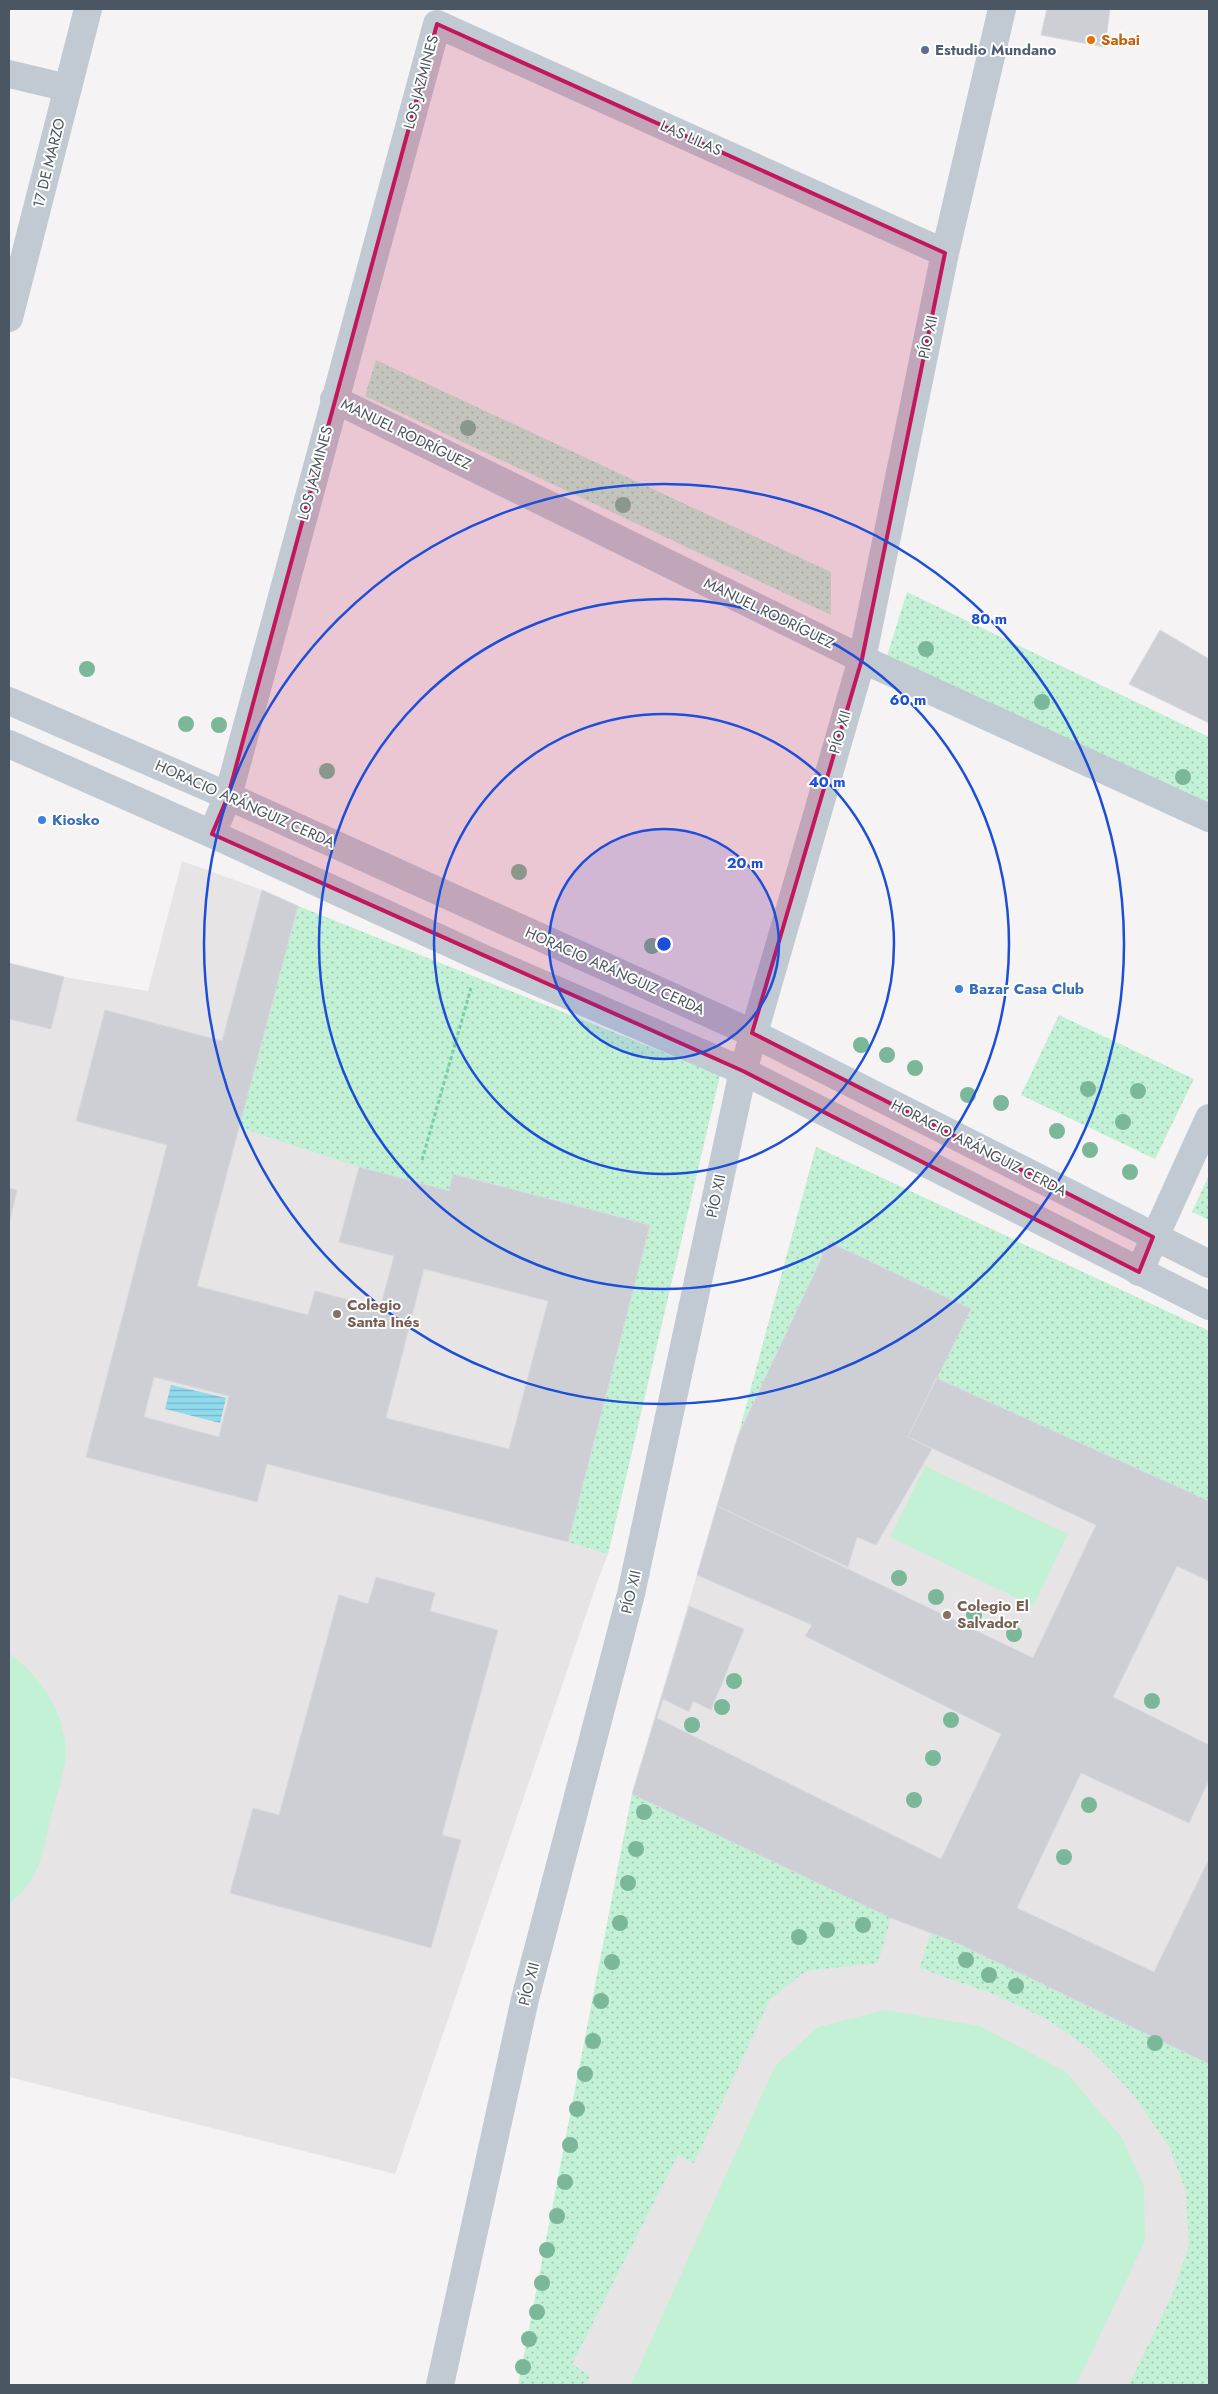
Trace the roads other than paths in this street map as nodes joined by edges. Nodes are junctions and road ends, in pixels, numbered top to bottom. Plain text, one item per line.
1 (88, 9) edge
2 (1002, 9) edge
3 (437, 24) joint
4 (9, 74) edge
5 (68, 88) junction
6 (946, 253) junction
7 (9, 318) edge
8 (334, 399) junction
9 (862, 659) junction
10 (9, 701) edge
11 (9, 744) edge
12 (228, 796) junction
13 (1209, 818) edge
14 (212, 834) junction
15 (752, 1033) junction
16 (743, 1071) junction
17 (1209, 1118) edge
18 (1153, 1237) junction
19 (1209, 1264) edge
20 (1139, 1272) junction
21 (1209, 1306) edge
22 (440, 2385) edge

1 - 5 street, 17 DE MARZO
2 - 6 street, PÍO XII
3 - 6 street, LAS LILAS
3 - 8 street, LOS JAZMINES
4 - 5 street
5 - 7 street, 17 DE MARZO
6 - 9 street, PÍO XII
8 - 9 street, MANUEL RODRÍGUEZ
8 - 12 street, LOS JAZMINES
9 - 13 street, MANUEL RODRÍGUEZ
9 - 15 street, PÍO XII
10 - 12 street, HORACIO ARÁNGUIZ CERDA
11 - 14 street
12 - 14 street, LOS JAZMINES
12 - 15 street, HORACIO ARÁNGUIZ CERDA
14 - 16 street
15 - 16 street, PÍO XII
15 - 18 street, HORACIO ARÁNGUIZ CERDA
16 - 20 street
16 - 22 street, PÍO XII
17 - 18 street
18 - 19 street, HORACIO ARÁNGUIZ CERDA
18 - 20 street
20 - 21 street

